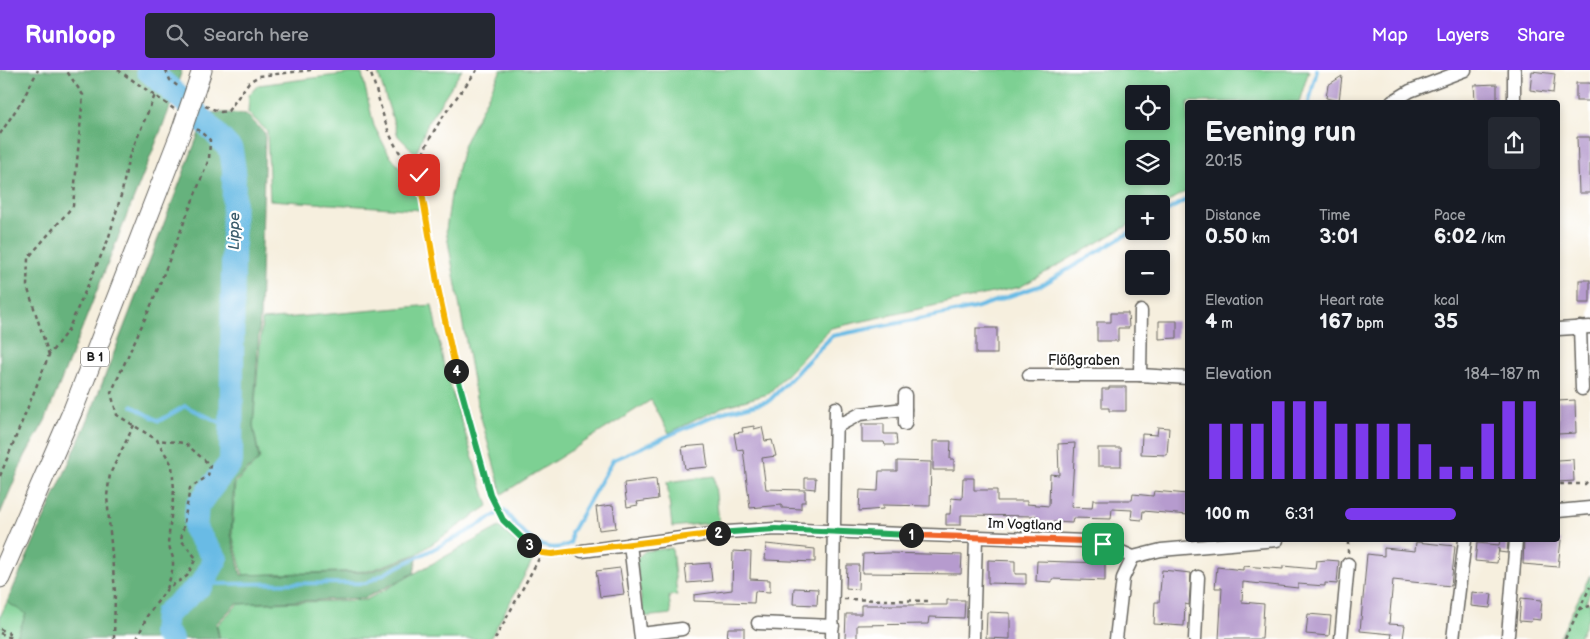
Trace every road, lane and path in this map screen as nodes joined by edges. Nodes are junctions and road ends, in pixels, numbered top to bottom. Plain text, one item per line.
1 (38, 70) edge
2 (66, 70) edge
3 (118, 70) edge
4 (166, 70) edge
5 (202, 70) edge
6 (311, 70) edge
7 (365, 70) edge
8 (477, 70) edge
9 (1465, 70) edge
10 (1514, 70) edge
11 (194, 95) junction
12 (154, 96) junction
13 (1395, 100) edge
14 (1514, 100) edge
15 (175, 110) dead end
16 (190, 131) junction
17 (0, 134) edge
18 (419, 175) junction
19 (1141, 311) dead end
20 (1585, 327) edge
21 (1560, 329) edge
22 (49, 356) junction
23 (1029, 374) dead end
24 (1140, 375) junction
25 (1185, 378) edge
26 (1582, 389) dead end
27 (905, 395) dead end
28 (836, 408) dead end
29 (905, 409) junction
30 (905, 424) dead end
31 (134, 425) junction
32 (836, 427) junction
33 (157, 440) junction
34 (0, 476) edge
35 (1590, 479) edge
36 (1560, 484) dead end
37 (1590, 508) edge
38 (1560, 511) edge
39 (835, 532) junction
40 (976, 538) junction
41 (1235, 542) edge
42 (1465, 542) edge
43 (1516, 542) edge
44 (630, 544) junction
45 (582, 551) joint
46 (542, 553) junction
47 (1133, 557) junction
48 (1348, 564) dead end
49 (1198, 577) dead end
50 (0, 578) edge
51 (1590, 587) edge
52 (167, 590) junction
53 (832, 599) junction
54 (928, 601) dead end
55 (1590, 606) edge
56 (1579, 608) junction
57 (758, 623) dead end
58 (833, 626) junction
59 (0, 629) edge
60 (682, 629) dead end
61 (0, 633) edge
62 (1508, 635) dead end
63 (7, 636) junction
64 (641, 637) edge
65 (13, 639) edge
66 (114, 639) edge
67 (137, 639) edge
68 (495, 639) edge
69 (832, 639) edge
70 (973, 639) edge
71 (1116, 639) edge
72 (1195, 639) edge
73 (1341, 639) edge
74 (1453, 639) edge
75 (1565, 639) edge

1 - 17 path
2 - 22 path
3 - 12 path
4 - 11 path
5 - 11 highway, B 1
6 - 11 path
7 - 18 path
8 - 18 path
9 - 13 street
10 - 14 street
11 - 16 highway, B 1, bridge
12 - 15 path
12 - 22 path
16 - 31 path
16 - 50 highway, B 1
18 - 46 path
19 - 24 street, Flößgraben
20 - 21 street
20 - 26 street
22 - 34 path
23 - 24 street, Flößgraben
24 - 25 street, Flößgraben
27 - 29 street
28 - 32 street
29 - 30 street
29 - 32 street
31 - 33 path
31 - 66 path
32 - 39 street
33 - 52 path
33 - 52 path
35 - 36 path
37 - 38 street
39 - 40 street, Im Vogtland
39 - 44 street, Im Vogtland
39 - 53 street
40 - 47 street, Im Vogtland
40 - 70 street, Im Vogtland
41 - 47 street
42 - 74 street
43 - 62 street
44 - 45 street, Im Vogtland
44 - 64 street
45 - 46 path
46 - 68 path
47 - 71 street
48 - 73 street
49 - 72 street
51 - 56 path
52 - 67 path
53 - 54 path
53 - 58 street
55 - 56 path
56 - 75 path
57 - 58 street
58 - 69 street
59 - 63 path
60 - 64 street
61 - 63 path
63 - 65 path

